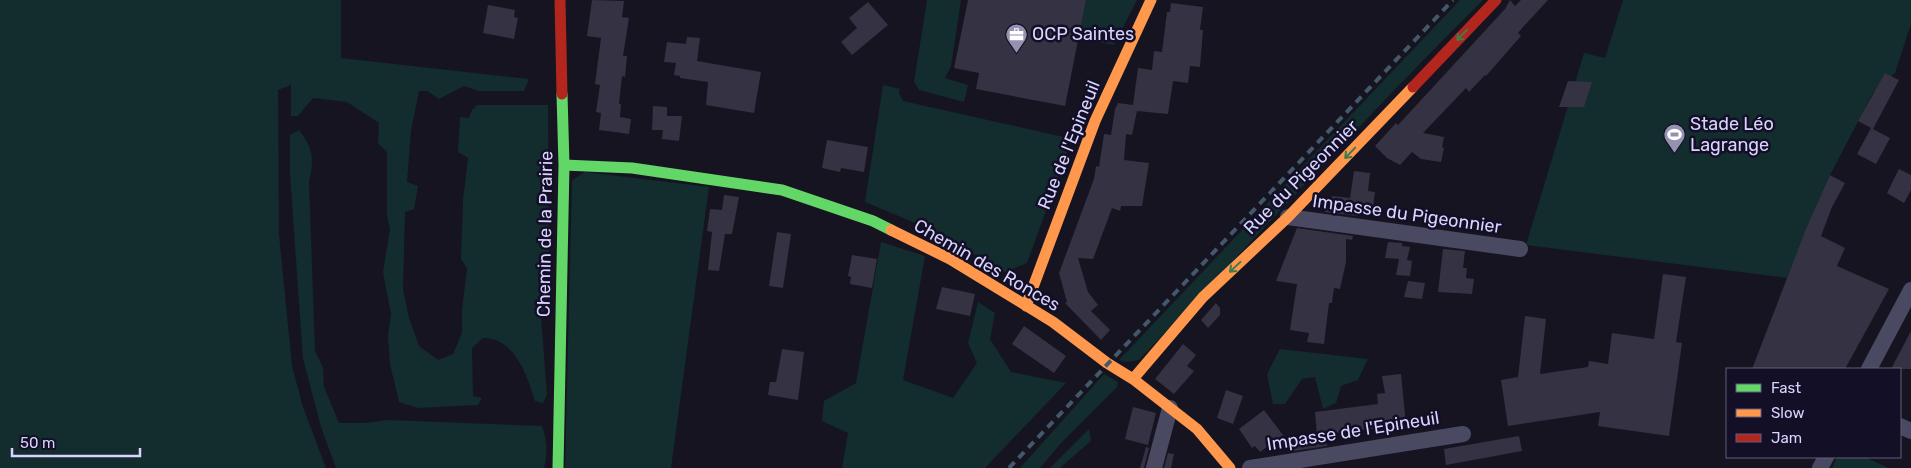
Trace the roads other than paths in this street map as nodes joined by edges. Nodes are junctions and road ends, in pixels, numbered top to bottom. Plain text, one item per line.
1 (560, 0) edge
2 (1151, 0) edge
3 (1496, 0) edge
4 (564, 165) junction
5 (1288, 217) junction
6 (1520, 250) dead end
7 (1911, 290) edge
8 (1026, 306) junction
9 (1870, 368) edge
10 (1133, 379) junction
11 (1170, 408) junction
12 (1463, 434) dead end
13 (558, 468) edge
14 (1154, 468) edge
15 (1230, 468) edge
16 (1250, 468) edge

1 - 4 street, Chemin de la Prairie
2 - 8 street, Rue de l'Epineuil
3 -> 5 street, Rue du Pigeonnier
4 - 8 street, Chemin des Ronces
4 - 13 street, Chemin de la Prairie
5 - 6 street, Impasse du Pigeonnier
5 -> 10 street, Rue du Pigeonnier
7 - 9 street
8 - 10 street, Chemin des Ronces
10 - 11 street, Chemin des Ronces
11 - 14 street
11 - 15 street, Chemin des Ronces
12 - 16 street, Impasse de l'Epineuil

